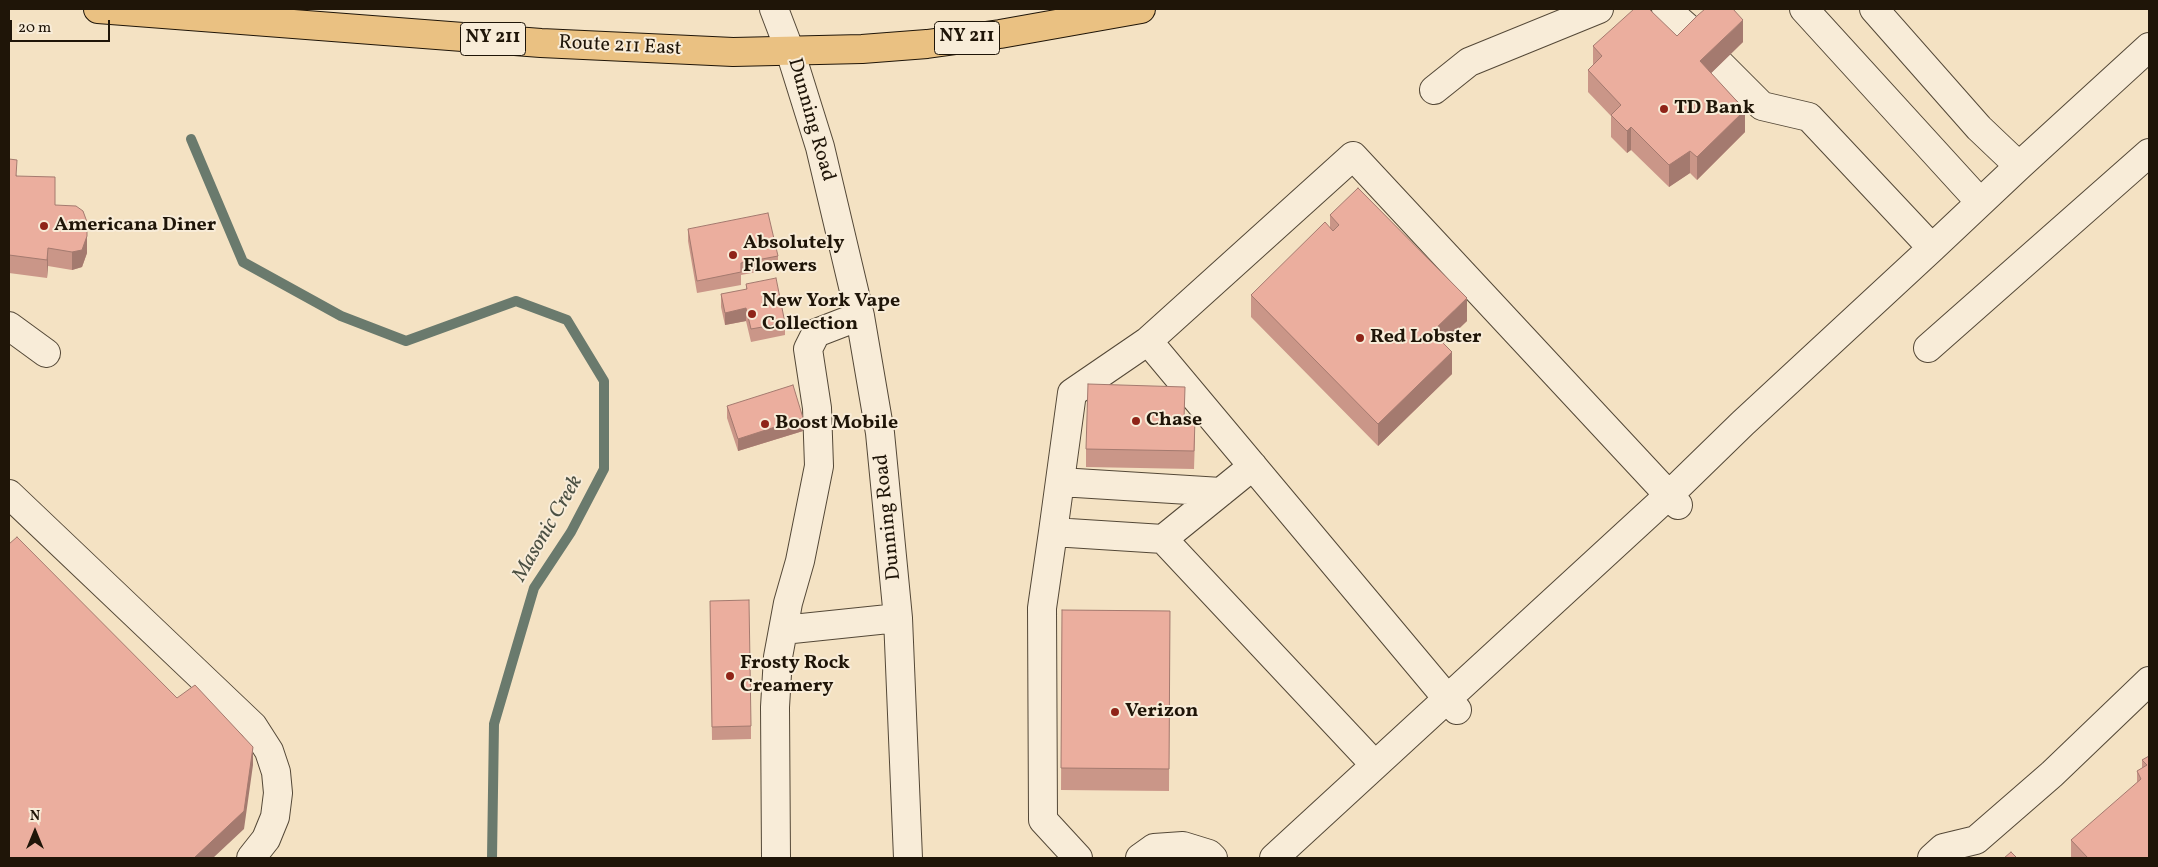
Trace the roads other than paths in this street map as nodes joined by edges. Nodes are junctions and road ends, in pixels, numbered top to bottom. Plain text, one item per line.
1 (98, 9) edge
2 (774, 9) edge
3 (1141, 9) edge
4 (1599, 9) edge
5 (1666, 9) edge
6 (1804, 9) edge
7 (1874, 9) edge
8 (1698, 37) edge
9 (790, 51) junction
10 (2145, 59) edge
11 (1720, 64) edge
12 (1434, 90) dead end
13 (2149, 153) edge
14 (2019, 166) junction
15 (1980, 202) junction
16 (1932, 248) junction
17 (860, 316) junction
18 (9, 326) edge
19 (1148, 341) junction
20 (1928, 348) dead end
21 (46, 353) dead end
22 (1253, 466) junction
23 (1060, 482) junction
24 (1221, 492) junction
25 (9, 494) edge
26 (1674, 500) junction
27 (1053, 532) junction
28 (1163, 539) junction
29 (898, 618) junction
30 (783, 630) junction
31 (2149, 681) edge
32 (1452, 704) junction
33 (1375, 765) junction
34 (251, 858) edge
35 (776, 858) edge
36 (908, 858) edge
37 (1078, 858) edge
38 (1140, 858) edge
39 (1213, 858) edge
40 (1274, 858) edge
41 (1932, 858) edge

1 - 9 main road, Route 211 East / NY 211
2 - 9 street, Dunning Road
3 - 9 main road, Route 211 East / NY 211
4 - 12 street
5 - 8 street
6 - 15 street
7 - 14 street
9 - 17 street, Dunning Road
10 - 14 street
11 - 16 street
13 - 20 street
14 - 15 street
15 - 16 street
16 - 26 street
17 - 29 street, Dunning Road
17 - 30 street
18 - 21 street
19 - 22 street
19 - 23 street
19 - 26 street
22 - 24 street
22 - 32 street
23 - 24 street
23 - 27 street
24 - 28 street
25 - 34 street
26 - 32 street
27 - 28 street
27 - 37 street
28 - 33 street
29 - 30 street
29 - 36 street, Dunning Road
30 - 35 street
31 - 41 street
32 - 33 street
33 - 40 street
38 - 39 street

